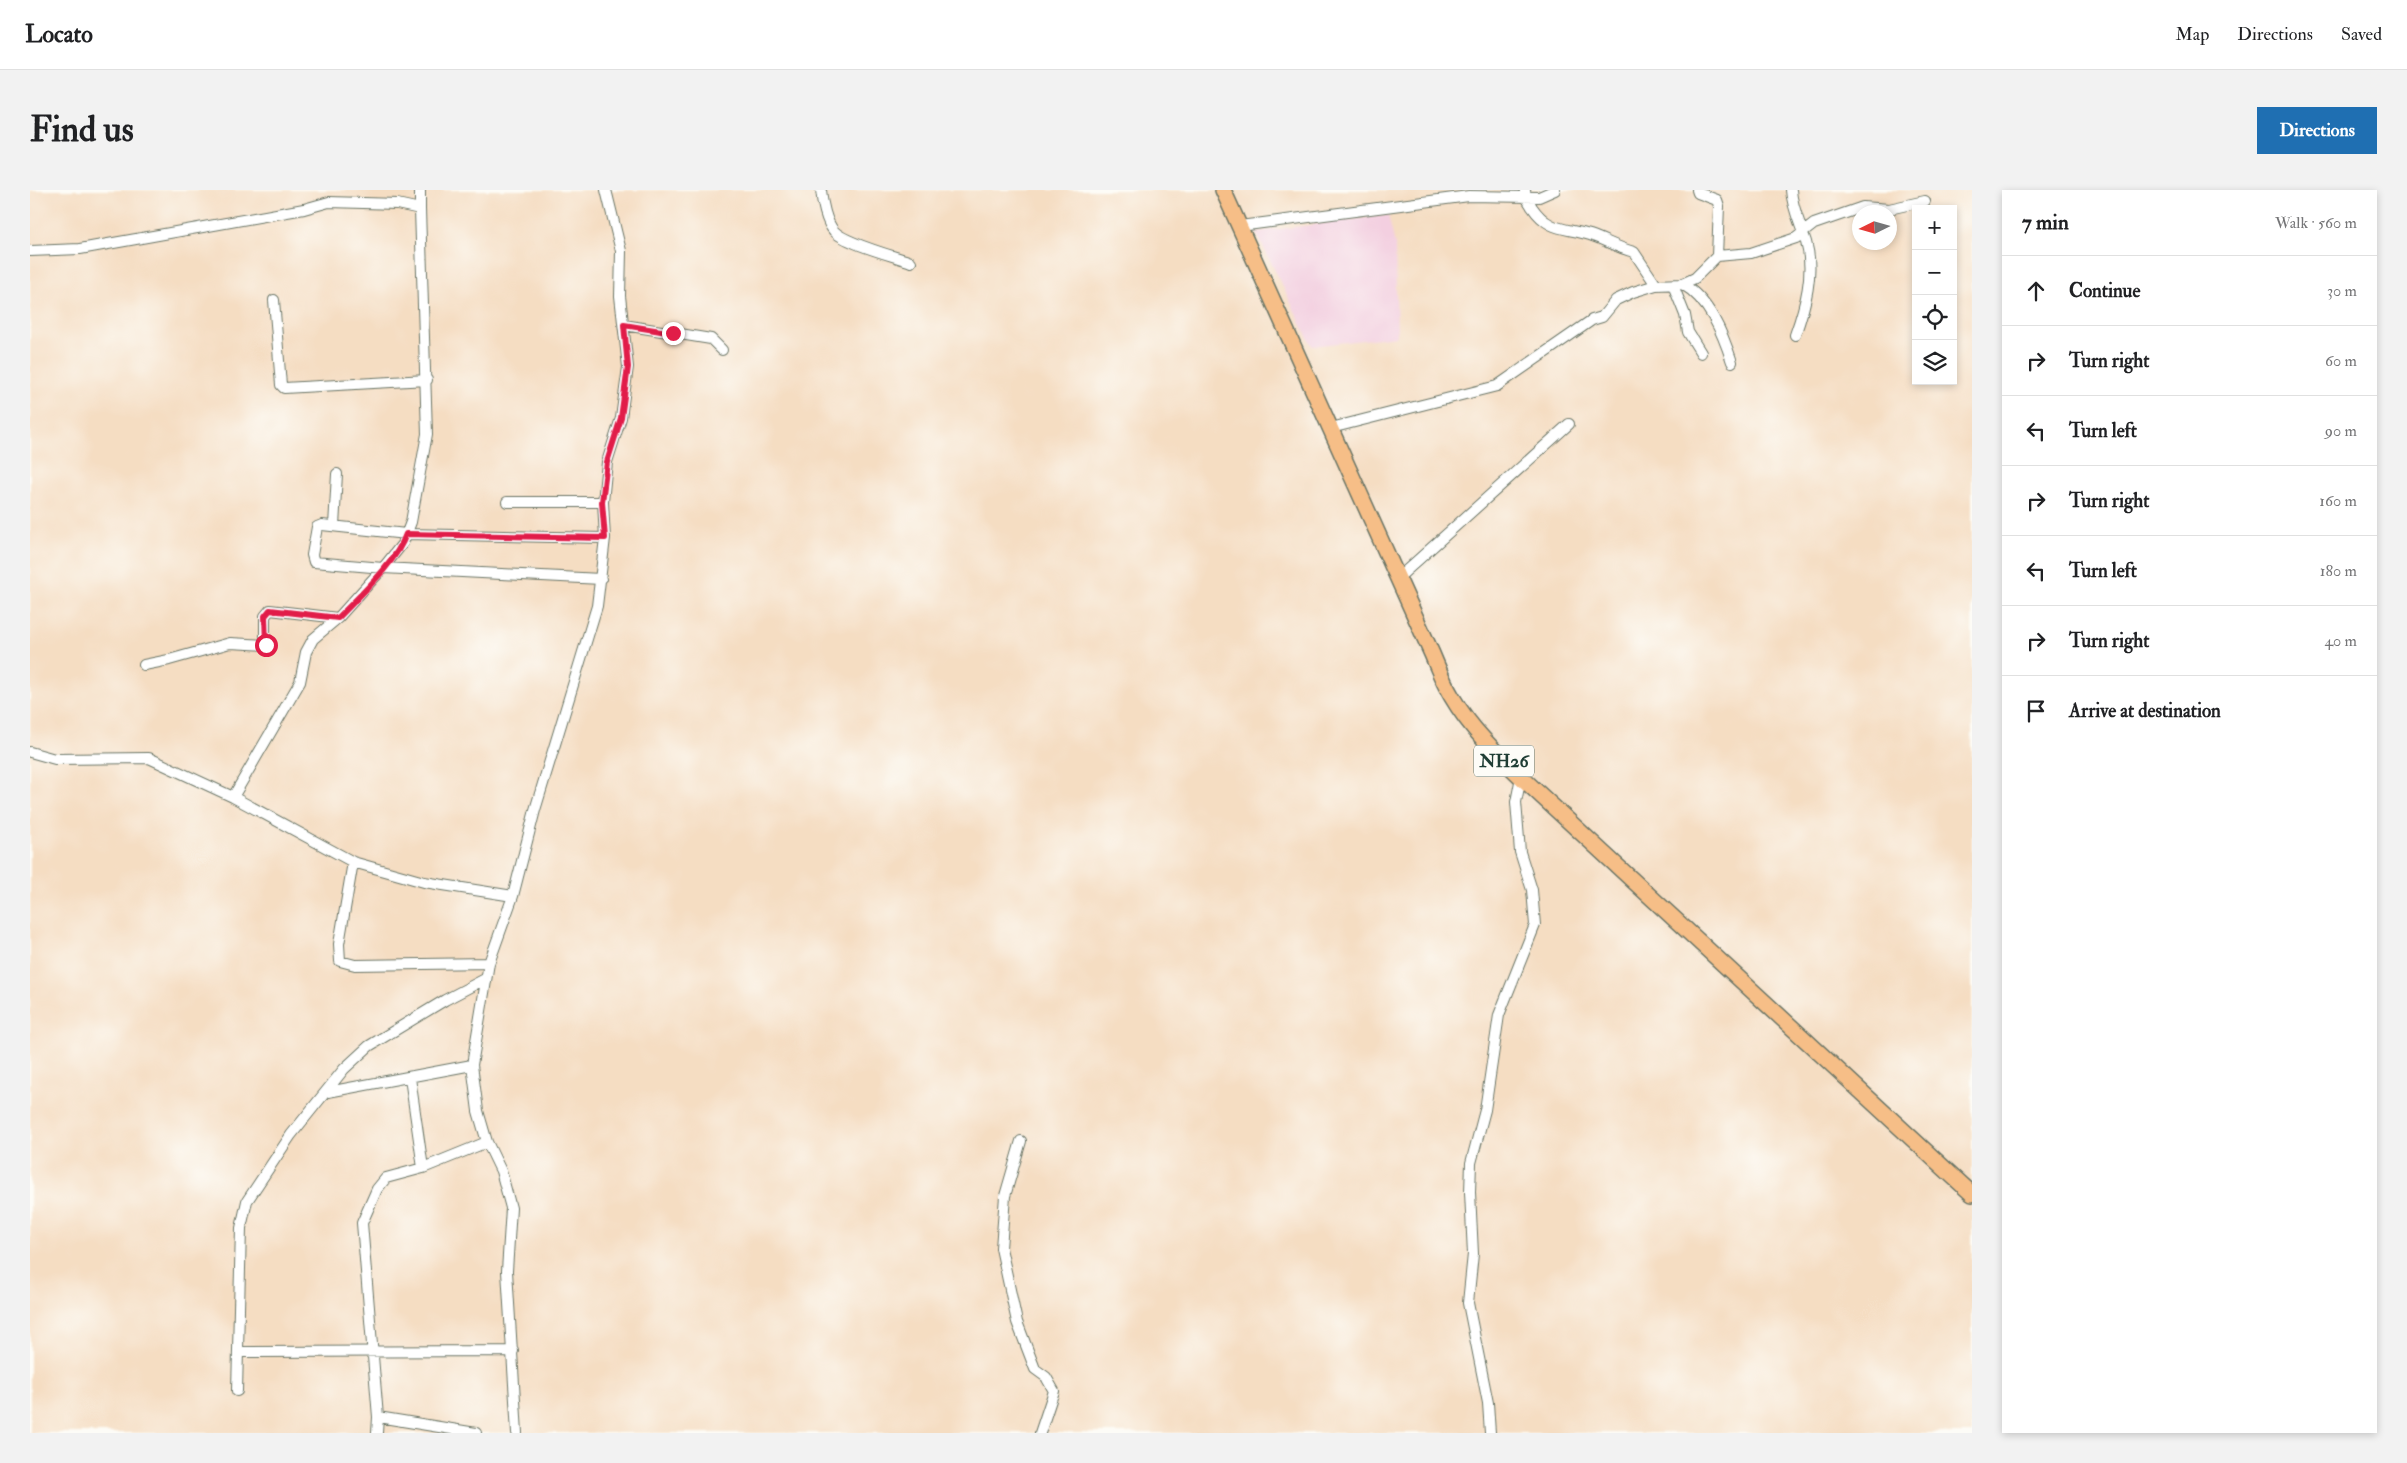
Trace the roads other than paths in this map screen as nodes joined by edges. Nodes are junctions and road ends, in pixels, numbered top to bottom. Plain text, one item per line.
1 (420, 190) edge
2 (606, 190) edge
3 (821, 190) edge
4 (1223, 190) edge
5 (1555, 190) edge
6 (1697, 190) edge
7 (1791, 190) edge
8 (1525, 194) edge
9 (1925, 201) dead end
10 (420, 209) junction
11 (1240, 226) junction
12 (1803, 233) junction
13 (30, 251) edge
14 (1717, 256) junction
15 (911, 262) dead end
16 (1678, 285) junction
17 (1656, 286) junction
18 (274, 300) dead end
19 (624, 325) junction
20 (1795, 335) dead end
21 (722, 350) dead end
22 (1701, 353) dead end
23 (1732, 362) dead end
24 (427, 380) junction
25 (1569, 424) dead end
26 (1331, 428) junction
27 (337, 474) dead end
28 (507, 502) dead end
29 (602, 502) junction
30 (334, 526) junction
31 (406, 534) junction
32 (605, 538) junction
33 (384, 568) junction
34 (1398, 578) junction
35 (601, 579) junction
36 (338, 618) junction
37 (144, 665) dead end
38 (30, 752) edge
39 (1521, 777) junction
40 (233, 797) junction
41 (353, 862) junction
42 (513, 896) junction
43 (489, 964) junction
44 (485, 979) junction
45 (472, 1065) junction
46 (410, 1078) junction
47 (328, 1092) junction
48 (1021, 1141) dead end
49 (488, 1142) junction
50 (423, 1168) junction
51 (1972, 1194) edge
52 (373, 1351) junction
53 (513, 1351) junction
54 (238, 1352) junction
55 (237, 1391) dead end
56 (378, 1418) junction
57 (376, 1433) edge
58 (476, 1433) edge
59 (517, 1433) edge
60 (1040, 1433) edge
61 (1490, 1433) edge

1 - 10 street
2 - 19 street
3 - 15 street
4 - 11 highway, NH26
5 - 8 street
6 - 14 street
7 - 12 street
8 - 11 street
8 - 17 street
9 - 12 street
10 - 13 street
10 - 24 street
11 - 26 highway, NH26
12 - 14 street
12 - 20 street
14 - 16 street
16 - 17 street
16 - 22 street
16 - 23 street
17 - 26 street
18 - 24 street
19 - 21 street
19 - 29 street
24 - 31 street
25 - 34 street
26 - 34 highway, NH26
27 - 30 street
28 - 29 street
29 - 32 street
30 - 31 street
30 - 33 street
31 - 32 street
31 - 33 street
32 - 35 street
33 - 35 street
33 - 36 street
34 - 39 highway, NH26
35 - 42 street
36 - 37 street
36 - 40 street
38 - 40 street
39 - 51 highway, NH26
39 - 61 street
40 - 41 street
41 - 42 street
41 - 43 street
42 - 43 street
43 - 44 street
44 - 45 street
44 - 47 street
45 - 46 street
45 - 49 street
46 - 47 street
46 - 50 street
47 - 54 street
48 - 60 street
49 - 50 street
49 - 53 street
50 - 52 street
52 - 53 street
52 - 54 street
52 - 56 street
53 - 59 street
54 - 55 street
56 - 57 street
56 - 58 street

